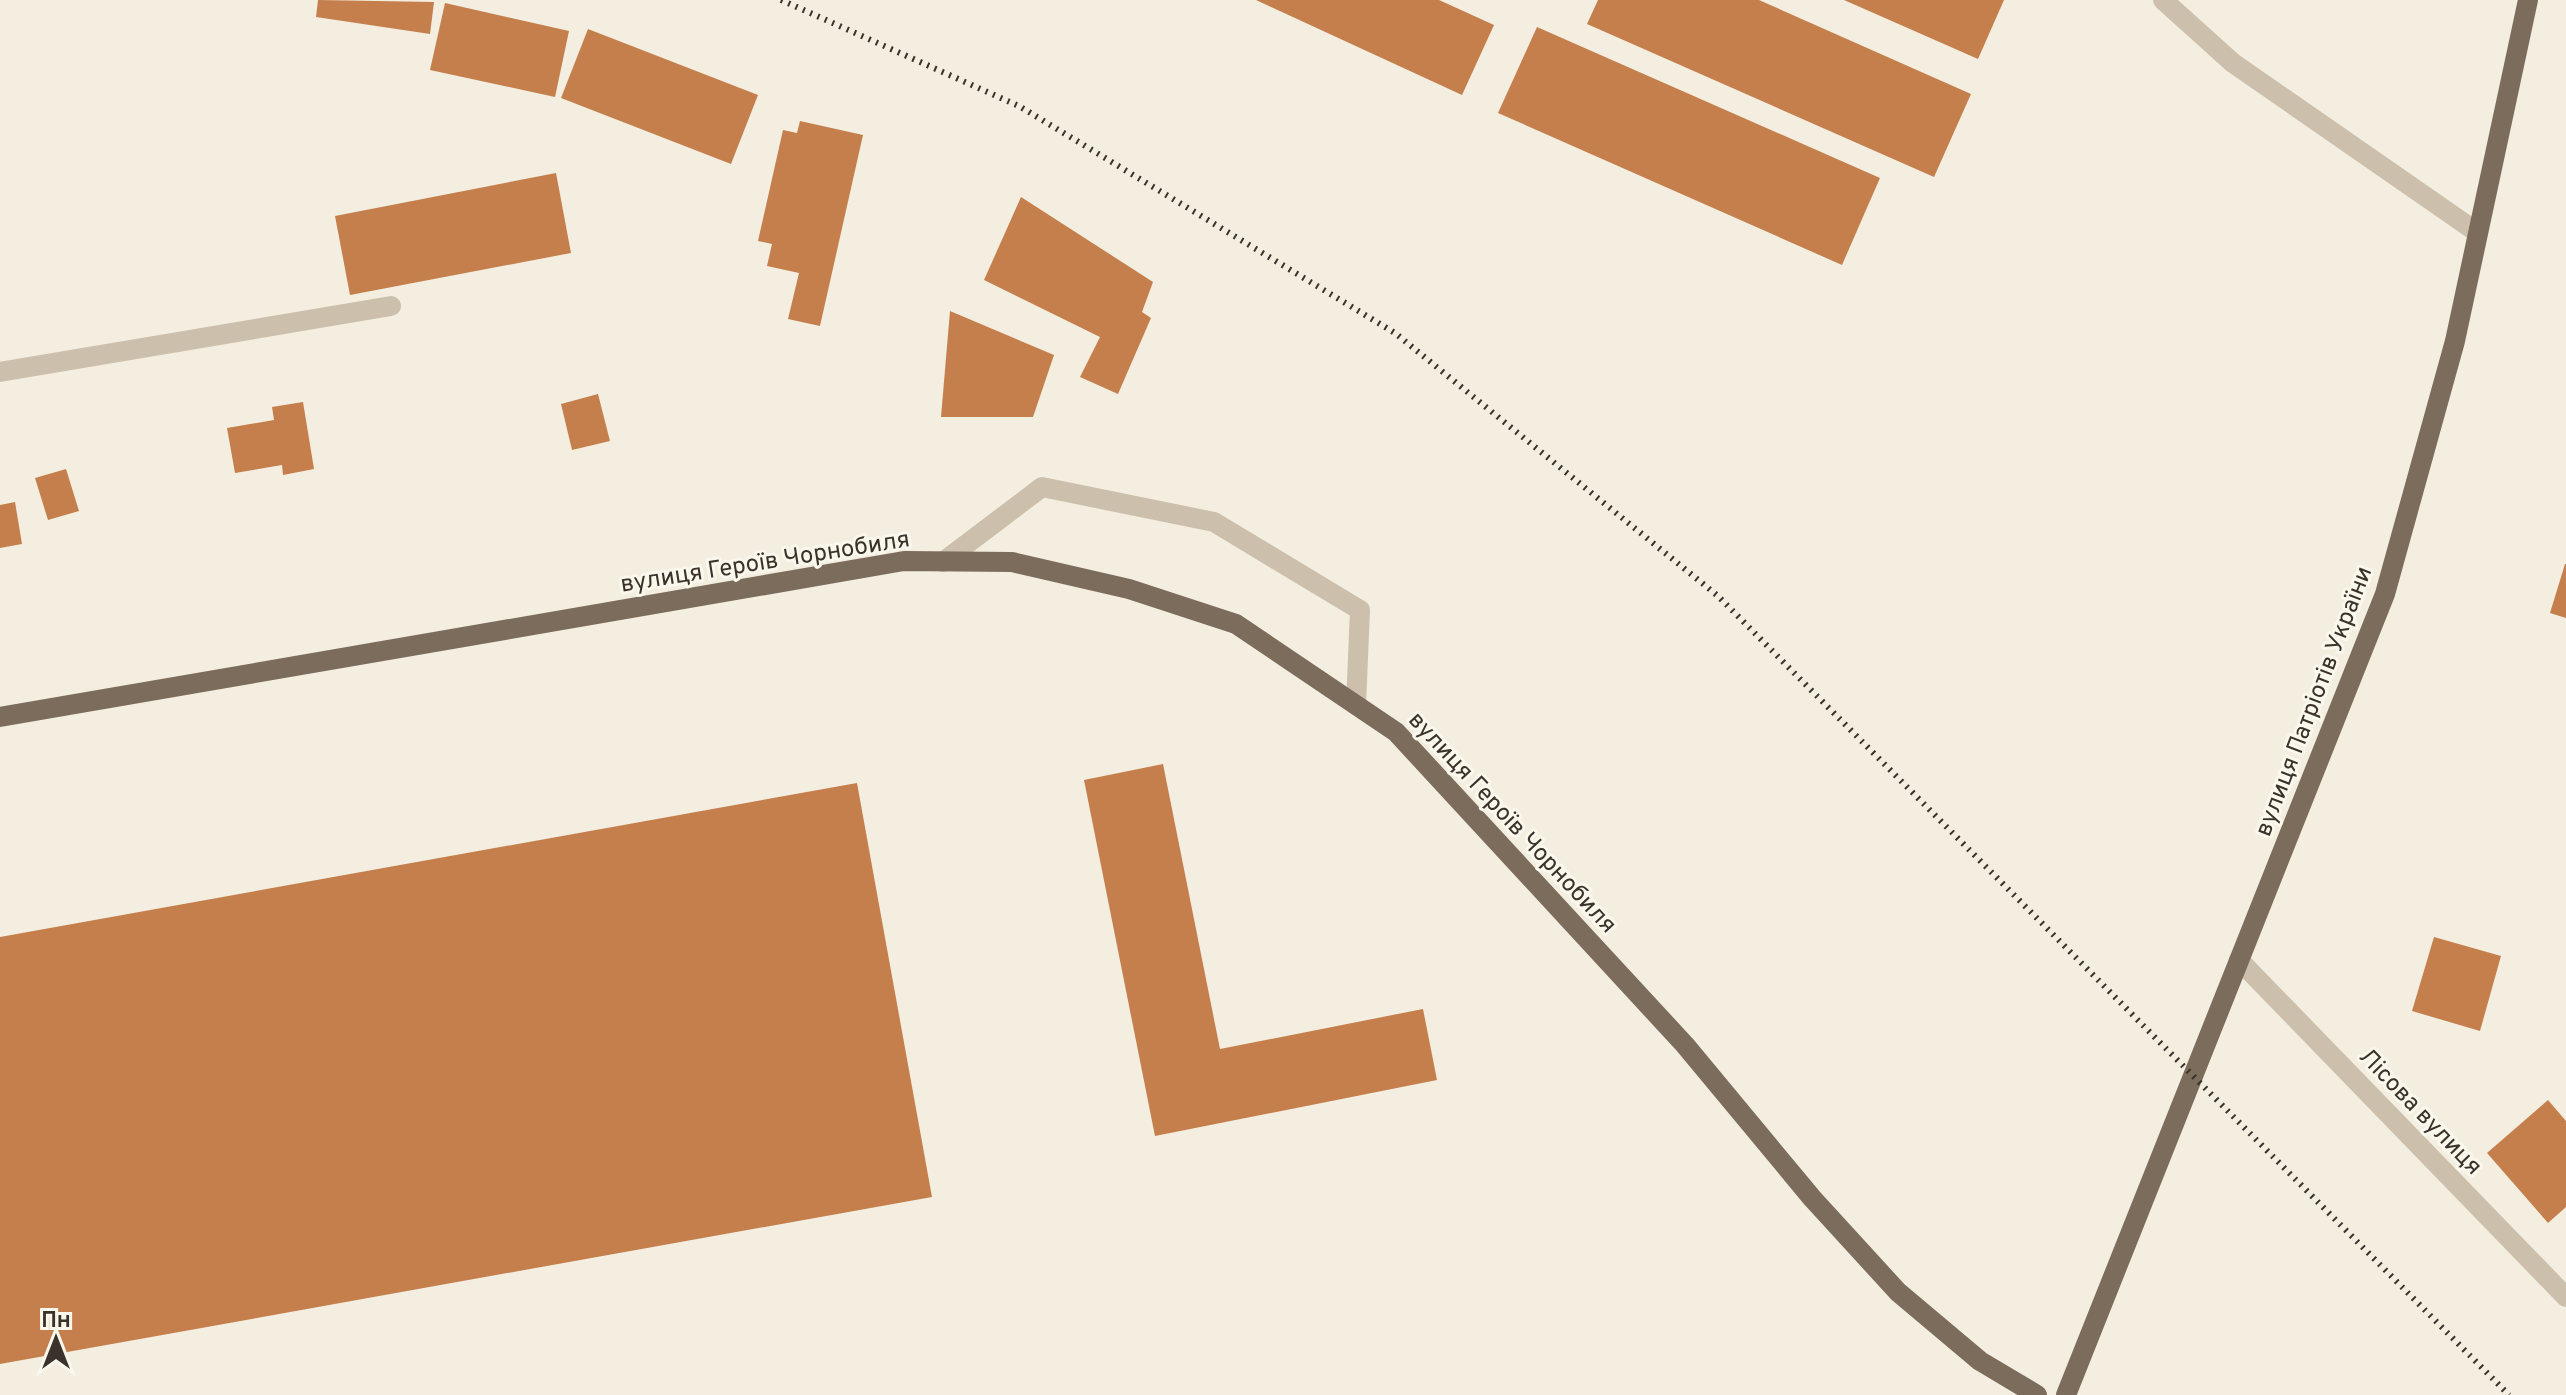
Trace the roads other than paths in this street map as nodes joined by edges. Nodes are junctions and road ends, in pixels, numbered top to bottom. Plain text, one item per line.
1 (2163, 0) edge
2 (2528, 0) edge
3 (2478, 233) junction
4 (391, 306) dead end
5 (0, 372) edge
6 (943, 562) junction
7 (1356, 705) junction
8 (0, 717) edge
9 (2239, 960) junction
10 (2566, 1297) edge
11 (2037, 1395) edge
12 (2066, 1395) edge

1 - 3 street
2 - 3 main road, вулиця Патріотів України
3 - 9 main road, вулиця Патріотів України
4 - 5 street
6 - 7 main road, вулиця Героїв Чорнобиля
6 - 7 street
6 - 8 main road, вулиця Героїв Чорнобиля
7 - 11 main road, вулиця Героїв Чорнобиля
9 - 10 street, Лісова вулиця
9 - 12 main road, вулиця Патріотів України

